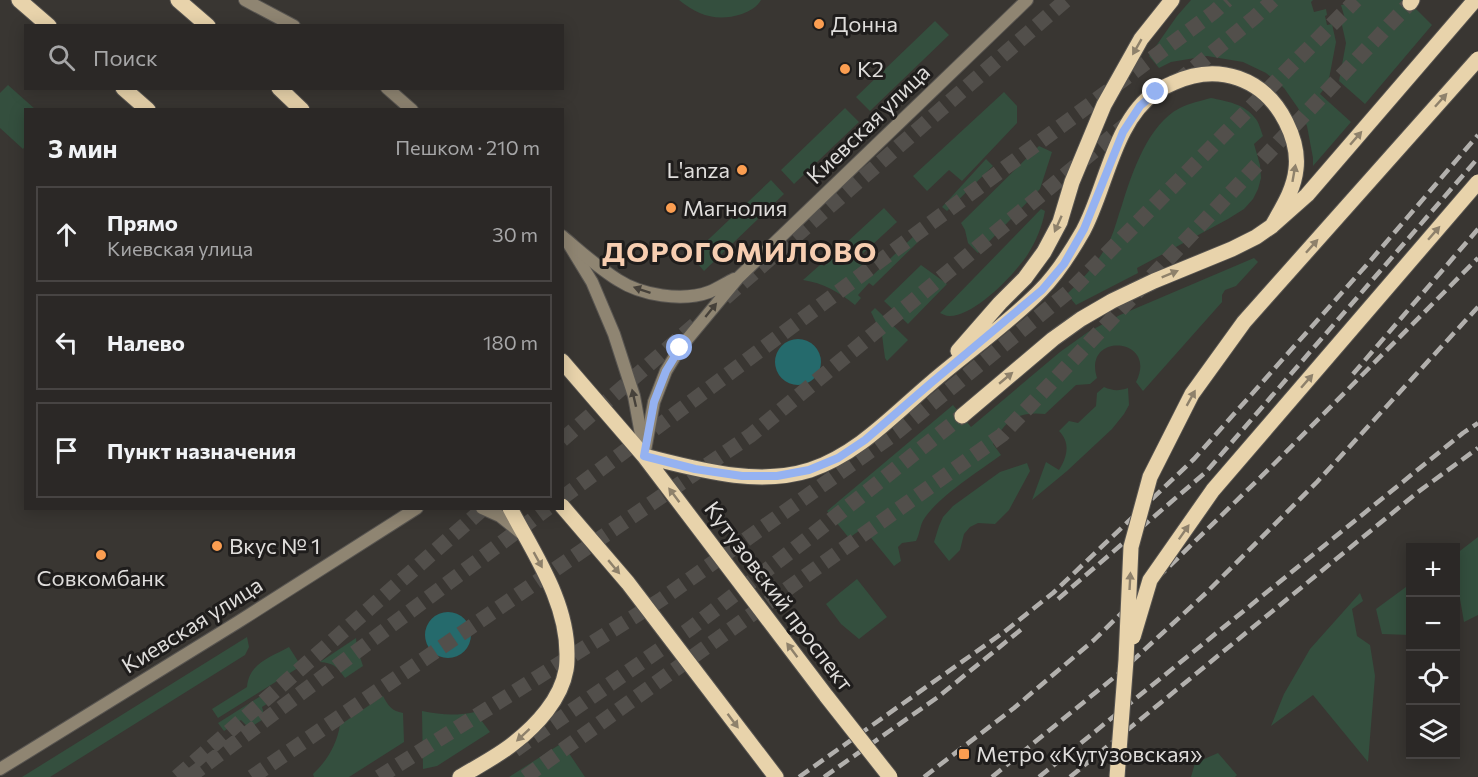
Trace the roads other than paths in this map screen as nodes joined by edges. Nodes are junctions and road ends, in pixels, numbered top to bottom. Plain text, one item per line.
1 (19, 0) edge
2 (178, 0) edge
3 (245, 0) edge
4 (1027, 0) edge
5 (1172, 0) edge
6 (1475, 0) edge
7 (47, 24) edge
8 (206, 24) edge
9 (290, 24) edge
10 (1478, 59) edge
11 (125, 90) edge
12 (281, 90) edge
13 (389, 90) edge
14 (146, 108) edge
15 (300, 108) edge
16 (410, 108) edge
17 (1478, 182) edge
18 (1272, 226) junction
19 (564, 238) edge
20 (564, 239) edge
21 (738, 278) junction
22 (564, 363) edge
23 (931, 383) junction
24 (962, 416) tunnel mouth
25 (644, 456) junction
26 (564, 508) edge
27 (486, 510) edge
28 (511, 510) edge
29 (406, 512) edge
30 (524, 534) junction
31 (1126, 660) junction
32 (0, 769) edge
33 (460, 777) edge
34 (776, 777) edge
35 (890, 777) edge
36 (1117, 777) edge

1 - 7 main road
2 - 8 main road
3 - 9 street
4 - 21 street, Киевская улица
5 -> 23 main road
18 -> 6 main road
31 -> 10 main road, bridge
11 - 14 main road
12 - 15 main road
13 - 16 street
31 -> 17 main road, bridge
18 -> 23 main road
24 -> 18 main road
21 -> 19 street, Киевская улица
25 -> 20 street
25 -> 21 street, Киевская улица
22 - 25 main road, Кутузовский проспект
23 - 25 main road
35 -> 25 main road, Кутузовский проспект, bridge
26 -> 34 main road
27 - 30 street
28 - 30 main road
29 - 32 street, Киевская улица
30 -> 33 main road
31 - 36 main road, bridge

